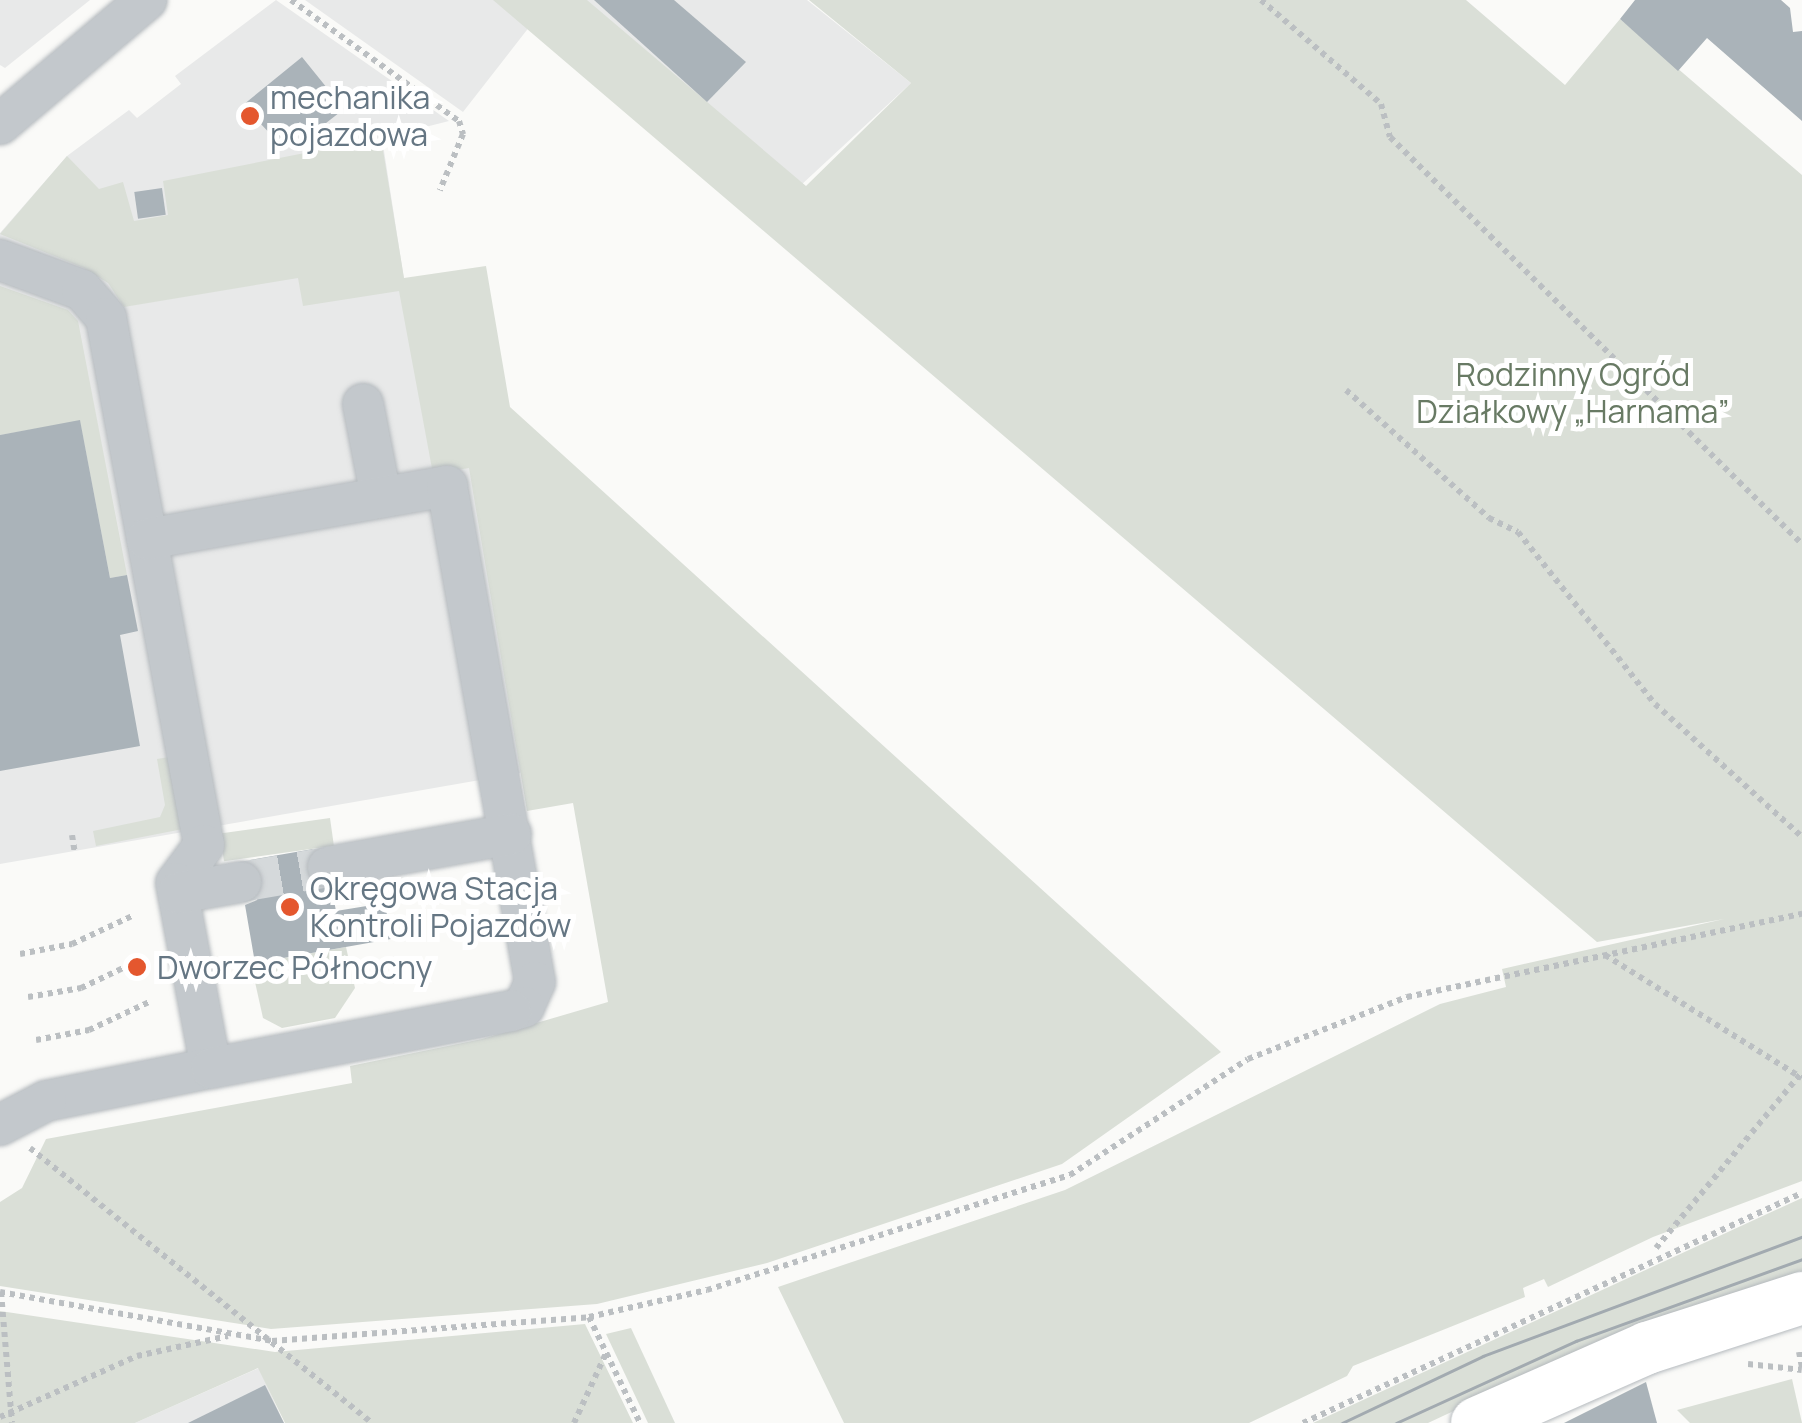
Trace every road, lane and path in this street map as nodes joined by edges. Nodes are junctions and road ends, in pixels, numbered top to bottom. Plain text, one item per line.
1 (146, 0) edge
2 (292, 0) edge
3 (1261, 0) edge
4 (0, 124) edge
5 (440, 190) dead end
6 (0, 260) edge
7 (1346, 390) dead end
8 (363, 404) dead end
9 (381, 497) junction
10 (147, 539) junction
11 (1802, 544) edge
12 (511, 834) junction
13 (72, 835) dead end
14 (1802, 836) edge
15 (75, 854) dead end
16 (328, 867) tunnel mouth
17 (241, 882) tunnel mouth
18 (178, 894) junction
19 (1802, 914) edge
20 (132, 916) dead end
21 (20, 954) dead end
22 (1605, 955) junction
23 (140, 960) dead end
24 (28, 997) dead end
25 (149, 1002) dead end
26 (36, 1040) dead end
27 (211, 1068) junction
28 (1801, 1075) edge
29 (12, 1134) edge
30 (1802, 1193) edge
31 (1656, 1248) dead end
32 (0, 1292) edge
33 (1802, 1298) edge
34 (589, 1317) junction
35 (232, 1335) junction
36 (272, 1342) junction
37 (1799, 1352) dead end
38 (606, 1353) junction
39 (1774, 1362) dead end
40 (1802, 1369) edge
41 (10, 1410) junction
42 (0, 1417) edge
43 (12, 1423) edge
44 (372, 1423) edge
45 (574, 1423) edge
46 (640, 1423) edge
47 (1303, 1423) edge
48 (1477, 1423) edge

1 - 4 street
2 - 5 path
3 - 11 path
6 - 10 street
7 - 14 path
8 - 9 street
9 - 10 street
9 - 12 street
10 - 18 street
12 - 16 street
12 - 27 street
13 - 15 path
17 - 18 street
18 - 27 street
19 - 22 path
20 - 21 path
22 - 28 path
22 - 34 path
23 - 24 path
25 - 26 path
27 - 29 street
28 - 31 path
29 - 36 path
30 - 47 path
32 - 35 path
32 - 41 path
33 - 48 main road
34 - 36 path
34 - 38 path
35 - 36 path
35 - 41 path
36 - 44 path
37 - 40 path
38 - 45 path
38 - 46 path
39 - 40 path
41 - 42 path
41 - 43 path

